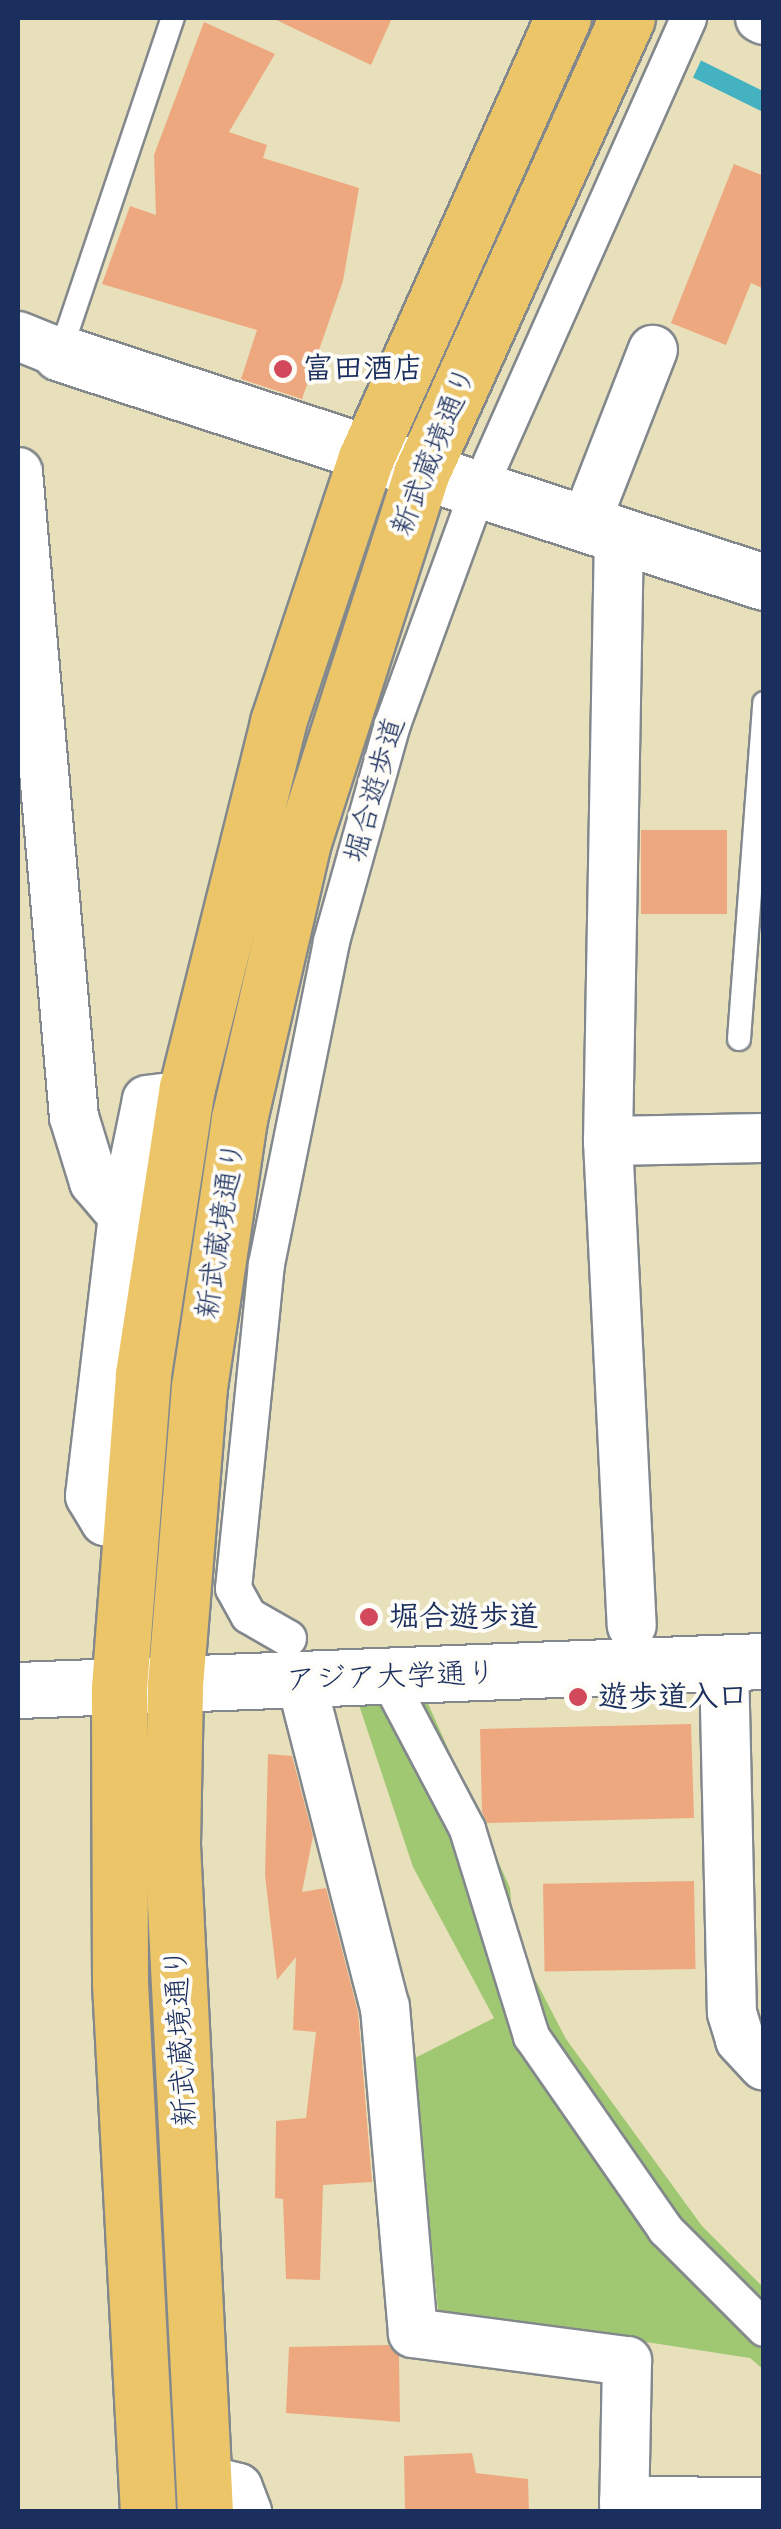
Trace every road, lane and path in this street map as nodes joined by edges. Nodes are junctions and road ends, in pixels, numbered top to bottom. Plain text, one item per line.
1 (173, 18) edge
2 (627, 18) edge
3 (688, 18) edge
4 (556, 33) edge
5 (626, 84) junction
6 (39, 344) edge
7 (652, 350) dead end
8 (366, 458) junction
9 (490, 463) dead end
10 (18, 472) edge
11 (421, 474) junction
12 (468, 516) dead end
13 (602, 530) junction
14 (764, 582) edge
15 (764, 703) edge
16 (32, 816) edge
17 (739, 1039) dead end
18 (186, 1095) junction
19 (764, 1138) edge
20 (608, 1141) junction
21 (122, 1216) junction
22 (128, 1524) junction
23 (632, 1625) dead end
24 (294, 1660) junction
25 (744, 1662) edge
26 (387, 1677) junction
27 (175, 1685) junction
28 (119, 1688) junction
29 (18, 1690) edge
30 (764, 2066) edge
31 (764, 2328) edge
32 (204, 2495) edge
33 (764, 2502) edge
34 (624, 2506) edge
35 (148, 2512) edge
36 (247, 2512) edge

1 - 6 lane
2 - 5 main road, 新武蔵境通り
3 - 5 street
4 - 8 main road, 新武蔵境通り
5 - 9 street
5 - 11 main road, 新武蔵境通り
6 - 8 street
7 - 13 street
8 - 11 street
8 - 18 main road, 新武蔵境通り
10 - 16 street
11 - 13 street
11 - 27 main road, 新武蔵境通り
12 - 24 street, 堀合遊歩道
13 - 14 street
13 - 20 street
15 - 17 lane
16 - 21 street
18 - 21 street
18 - 22 main road, 新武蔵境通り
19 - 20 street
20 - 23 street
21 - 22 street
22 - 28 main road, 新武蔵境通り
24 - 26 street, アジア大学通り
24 - 27 street, アジア大学通り
24 - 34 street
25 - 26 street, アジア大学通り
25 - 30 street
26 - 31 street
27 - 28 street, アジア大学通り
27 - 32 main road, 新武蔵境通り
28 - 29 street, アジア大学通り
28 - 35 main road, 新武蔵境通り
32 - 36 street
33 - 34 street

